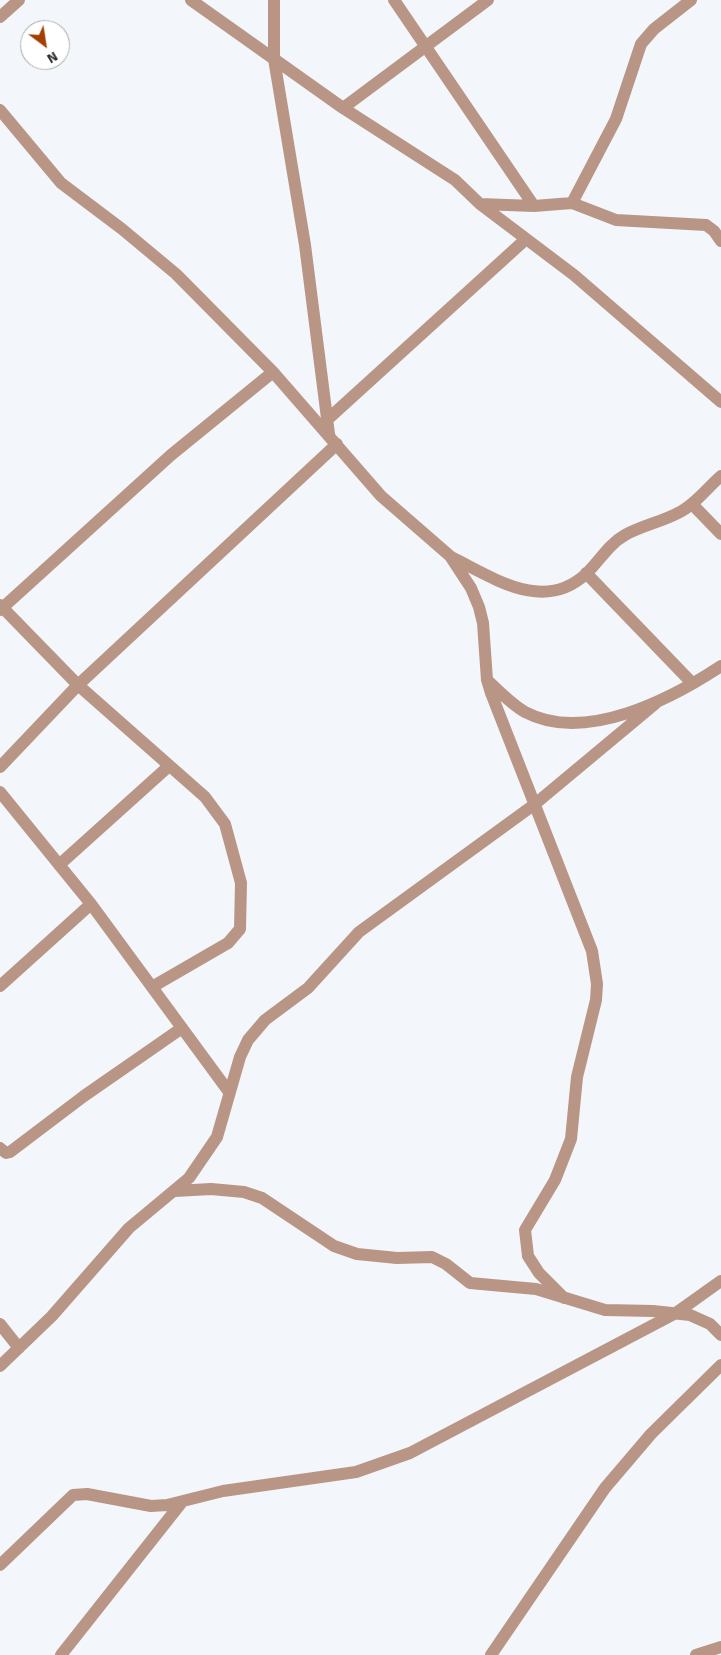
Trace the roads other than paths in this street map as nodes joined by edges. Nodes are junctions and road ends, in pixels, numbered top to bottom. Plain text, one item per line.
1 (20, 0) edge
2 (191, 0) edge
3 (274, 0) edge
4 (394, 0) edge
5 (488, 0) edge
6 (690, 0) edge
7 (0, 17) edge
8 (426, 47) junction
9 (274, 59) junction
10 (343, 108) junction
11 (0, 110) edge
12 (572, 203) junction
13 (480, 204) junction
14 (534, 206) junction
15 (526, 239) junction
16 (721, 241) edge
17 (273, 372) junction
18 (721, 402) edge
19 (328, 419) junction
20 (329, 434) junction
21 (337, 444) junction
22 (721, 476) edge
23 (692, 504) junction
24 (721, 534) edge
25 (450, 556) junction
26 (586, 573) junction
27 (1, 607) edge
28 (721, 666) edge
29 (487, 680) junction
30 (692, 683) junction
31 (78, 685) junction
32 (656, 704) junction
33 (169, 766) junction
34 (0, 767) edge
35 (0, 792) edge
36 (535, 804) junction
37 (59, 865) junction
38 (91, 904) junction
39 (0, 986) edge
40 (152, 987) junction
41 (182, 1028) junction
42 (229, 1092) junction
43 (0, 1148) edge
44 (175, 1191) junction
45 (721, 1281) edge
46 (564, 1298) junction
47 (676, 1313) junction
48 (0, 1324) edge
49 (721, 1334) edge
50 (19, 1348) junction
51 (721, 1365) edge
52 (0, 1366) edge
53 (182, 1502) junction
54 (0, 1565) edge
55 (721, 1647) edge
56 (61, 1655) edge
57 (491, 1655) edge
58 (696, 1655) edge

1 - 7 street
2 - 9 street
3 - 9 street
4 - 8 street
5 - 8 street
6 - 12 street
8 - 10 street
8 - 14 street
9 - 10 street
9 - 19 street
10 - 13 street
11 - 17 street
12 - 14 street
12 - 16 street
13 - 14 street
13 - 15 street
15 - 18 street
15 - 19 street
17 - 20 street
17 - 27 street
19 - 20 street
20 - 21 street
21 - 25 street
21 - 31 street
22 - 23 street
23 - 24 street
23 - 26 street
25 - 26 street
25 - 29 street
26 - 30 street
27 - 31 street
28 - 30 street
29 - 32 street
29 - 36 street
30 - 32 street
31 - 33 street
31 - 34 street
32 - 36 street
33 - 37 street
33 - 40 street
35 - 37 street
36 - 42 street
36 - 46 street
37 - 38 street
38 - 39 street
38 - 40 street
40 - 41 street
41 - 42 street
41 - 43 street
42 - 44 street
44 - 46 street
44 - 50 street
45 - 47 street
46 - 47 street
47 - 49 street
47 - 53 street
48 - 50 street
50 - 52 street
51 - 57 street
53 - 54 street
53 - 56 street
55 - 58 street

